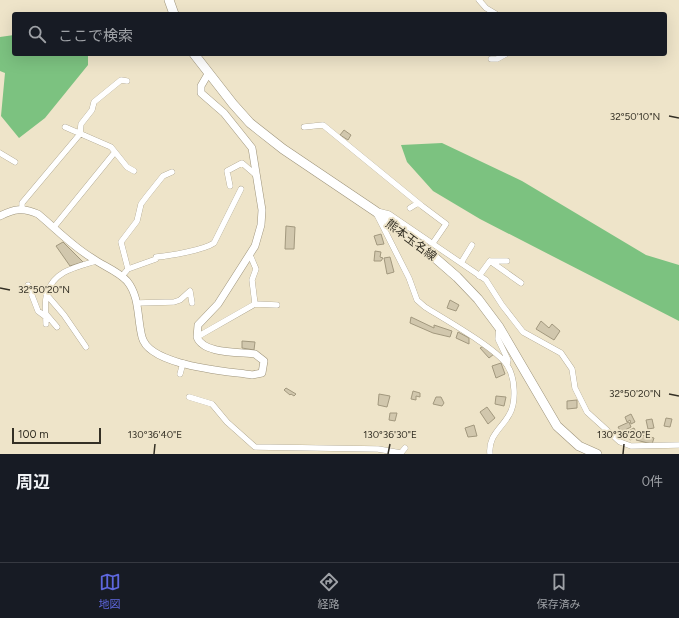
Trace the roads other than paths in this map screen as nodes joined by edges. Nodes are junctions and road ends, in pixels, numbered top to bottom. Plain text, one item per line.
1 (169, 0) edge
2 (479, 0) edge
3 (173, 12) edge
4 (493, 12) edge
5 (195, 56) edge
6 (503, 56) edge
7 (491, 59) dead end
8 (208, 74) junction
9 (127, 81) dead end
10 (65, 127) dead end
11 (304, 127) dead end
12 (80, 134) junction
13 (115, 152) junction
14 (0, 153) edge
15 (15, 162) dead end
16 (134, 171) dead end
17 (172, 172) dead end
18 (257, 176) junction
19 (230, 186) dead end
20 (242, 189) dead end
21 (418, 203) junction
22 (410, 208) dead end
23 (22, 209) junction
24 (375, 211) junction
25 (0, 216) edge
26 (54, 227) junction
27 (433, 242) junction
28 (472, 245) dead end
29 (250, 255) junction
30 (96, 261) junction
31 (490, 261) junction
32 (507, 261) dead end
33 (461, 264) junction
34 (128, 269) junction
35 (122, 276) junction
36 (479, 276) junction
37 (521, 283) dead end
38 (28, 284) dead end
39 (46, 294) junction
40 (137, 303) junction
41 (192, 303) dead end
42 (255, 304) junction
43 (277, 305) dead end
44 (46, 315) junction
45 (46, 324) dead end
46 (57, 327) dead end
47 (499, 327) junction
48 (197, 337) junction
49 (86, 348) dead end
50 (183, 363) junction
51 (507, 365) junction
52 (180, 374) dead end
53 (189, 397) dead end
54 (679, 445) edge
55 (405, 448) dead end
56 (490, 454) edge
57 (597, 454) edge

1 - 3 main road
2 - 4 street
5 - 8 main road, 熊本玉名線
6 - 7 street
8 - 18 street
8 - 24 main road, 熊本玉名線
9 - 12 street
10 - 12 street
11 - 21 street
12 - 13 street
12 - 23 street
13 - 16 street
13 - 26 street
14 - 15 street
17 - 34 street
18 - 19 street
18 - 29 street
20 - 34 street
21 - 22 street
21 - 27 street
23 - 25 street
23 - 26 street
24 - 27 street
24 - 47 main road, 熊本玉名線
24 - 51 street
26 - 30 street
27 - 33 street
28 - 33 street
29 - 42 street
29 - 48 street
30 - 35 street
30 - 39 street
31 - 32 street
31 - 36 street
31 - 37 street
33 - 36 street
34 - 35 street
35 - 40 street
36 - 54 street
38 - 44 street
39 - 44 street
39 - 49 street
40 - 41 street
40 - 50 street
42 - 43 street
42 - 48 street
44 - 45 street
44 - 46 street
47 - 51 street
47 - 57 main road, 熊本玉名線
48 - 50 street
50 - 52 street
51 - 56 street
53 - 55 street

